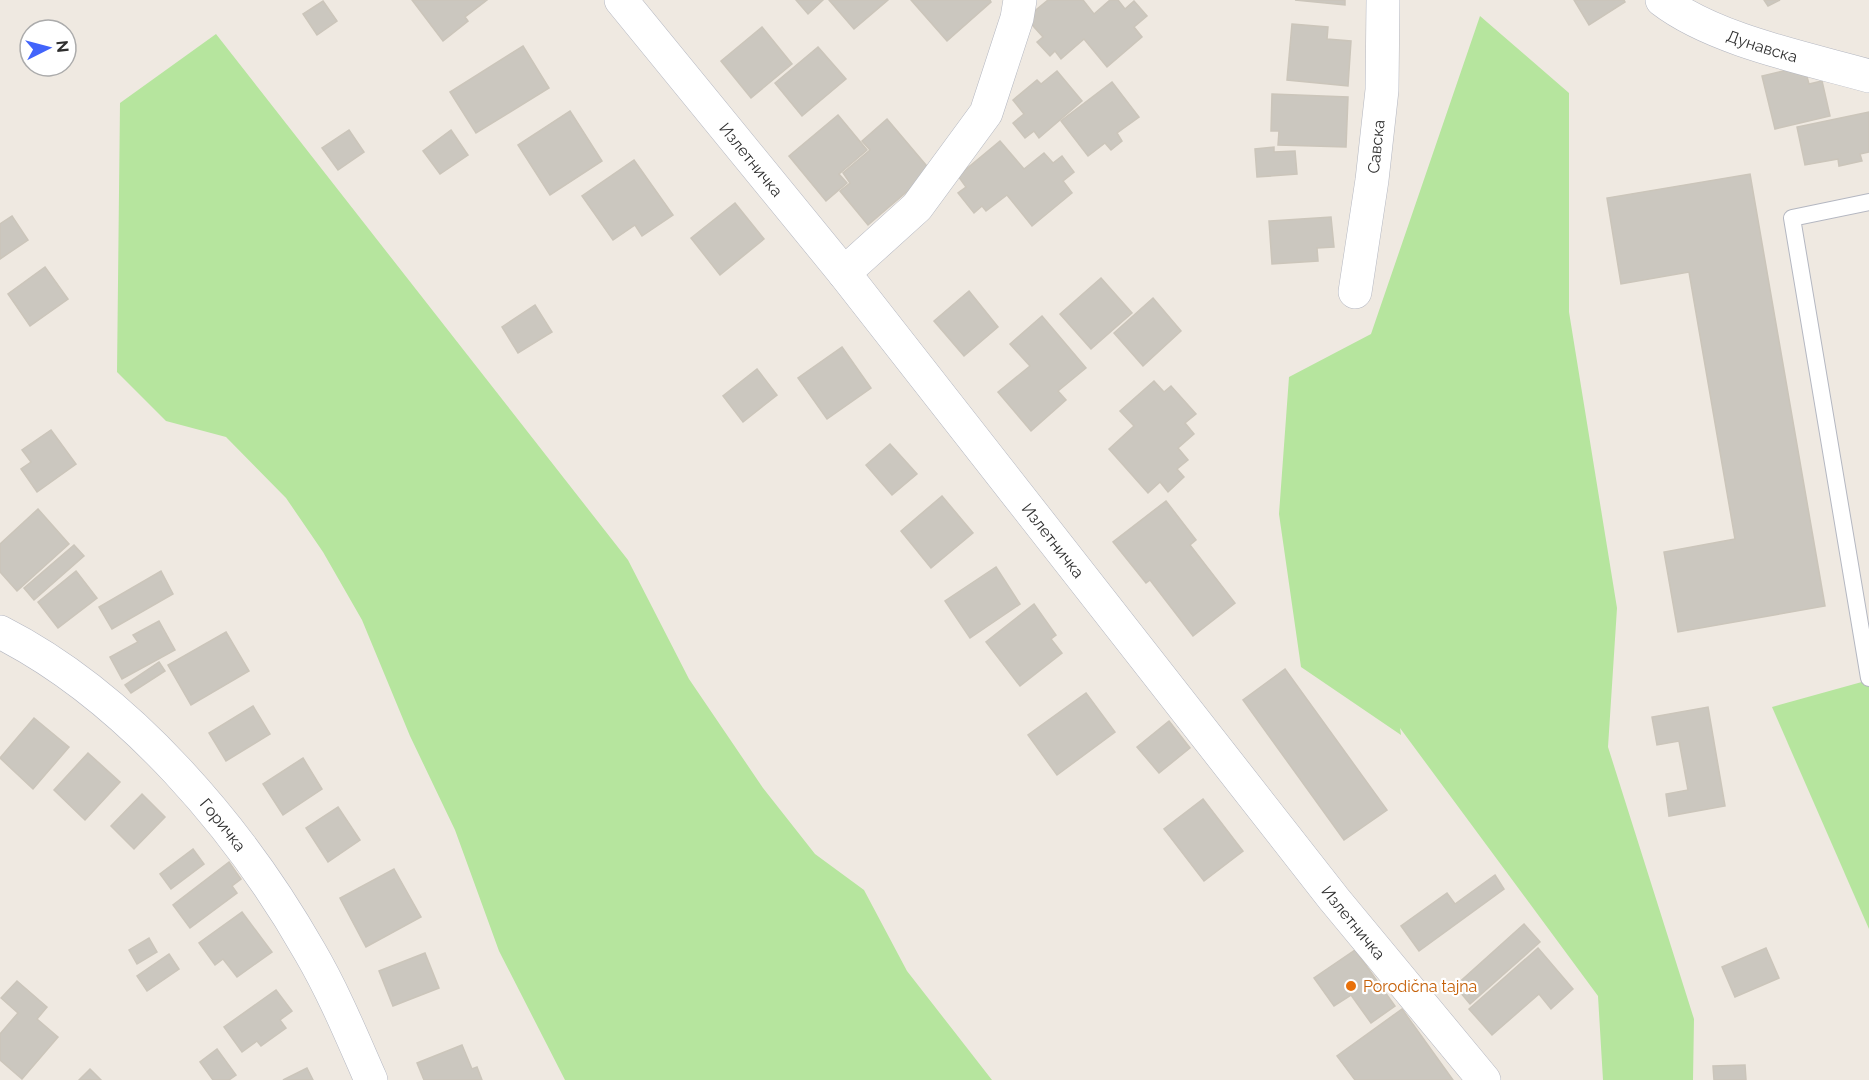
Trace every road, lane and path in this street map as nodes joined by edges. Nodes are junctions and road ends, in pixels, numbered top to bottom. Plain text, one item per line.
1 (621, 0) edge
2 (1020, 0) edge
3 (1383, 0) edge
4 (1662, 0) edge
5 (1869, 76) edge
6 (1869, 202) edge
7 (844, 273) junction
8 (1355, 292) dead end
9 (0, 632) edge
10 (1869, 678) edge
11 (371, 1080) edge
12 (1484, 1080) edge

1 - 7 street, Излетничка
2 - 7 street
3 - 8 street, Савска
4 - 5 street, Дунавска
6 - 10 lane
7 - 12 street, Излетничка
9 - 11 street, Горичка

